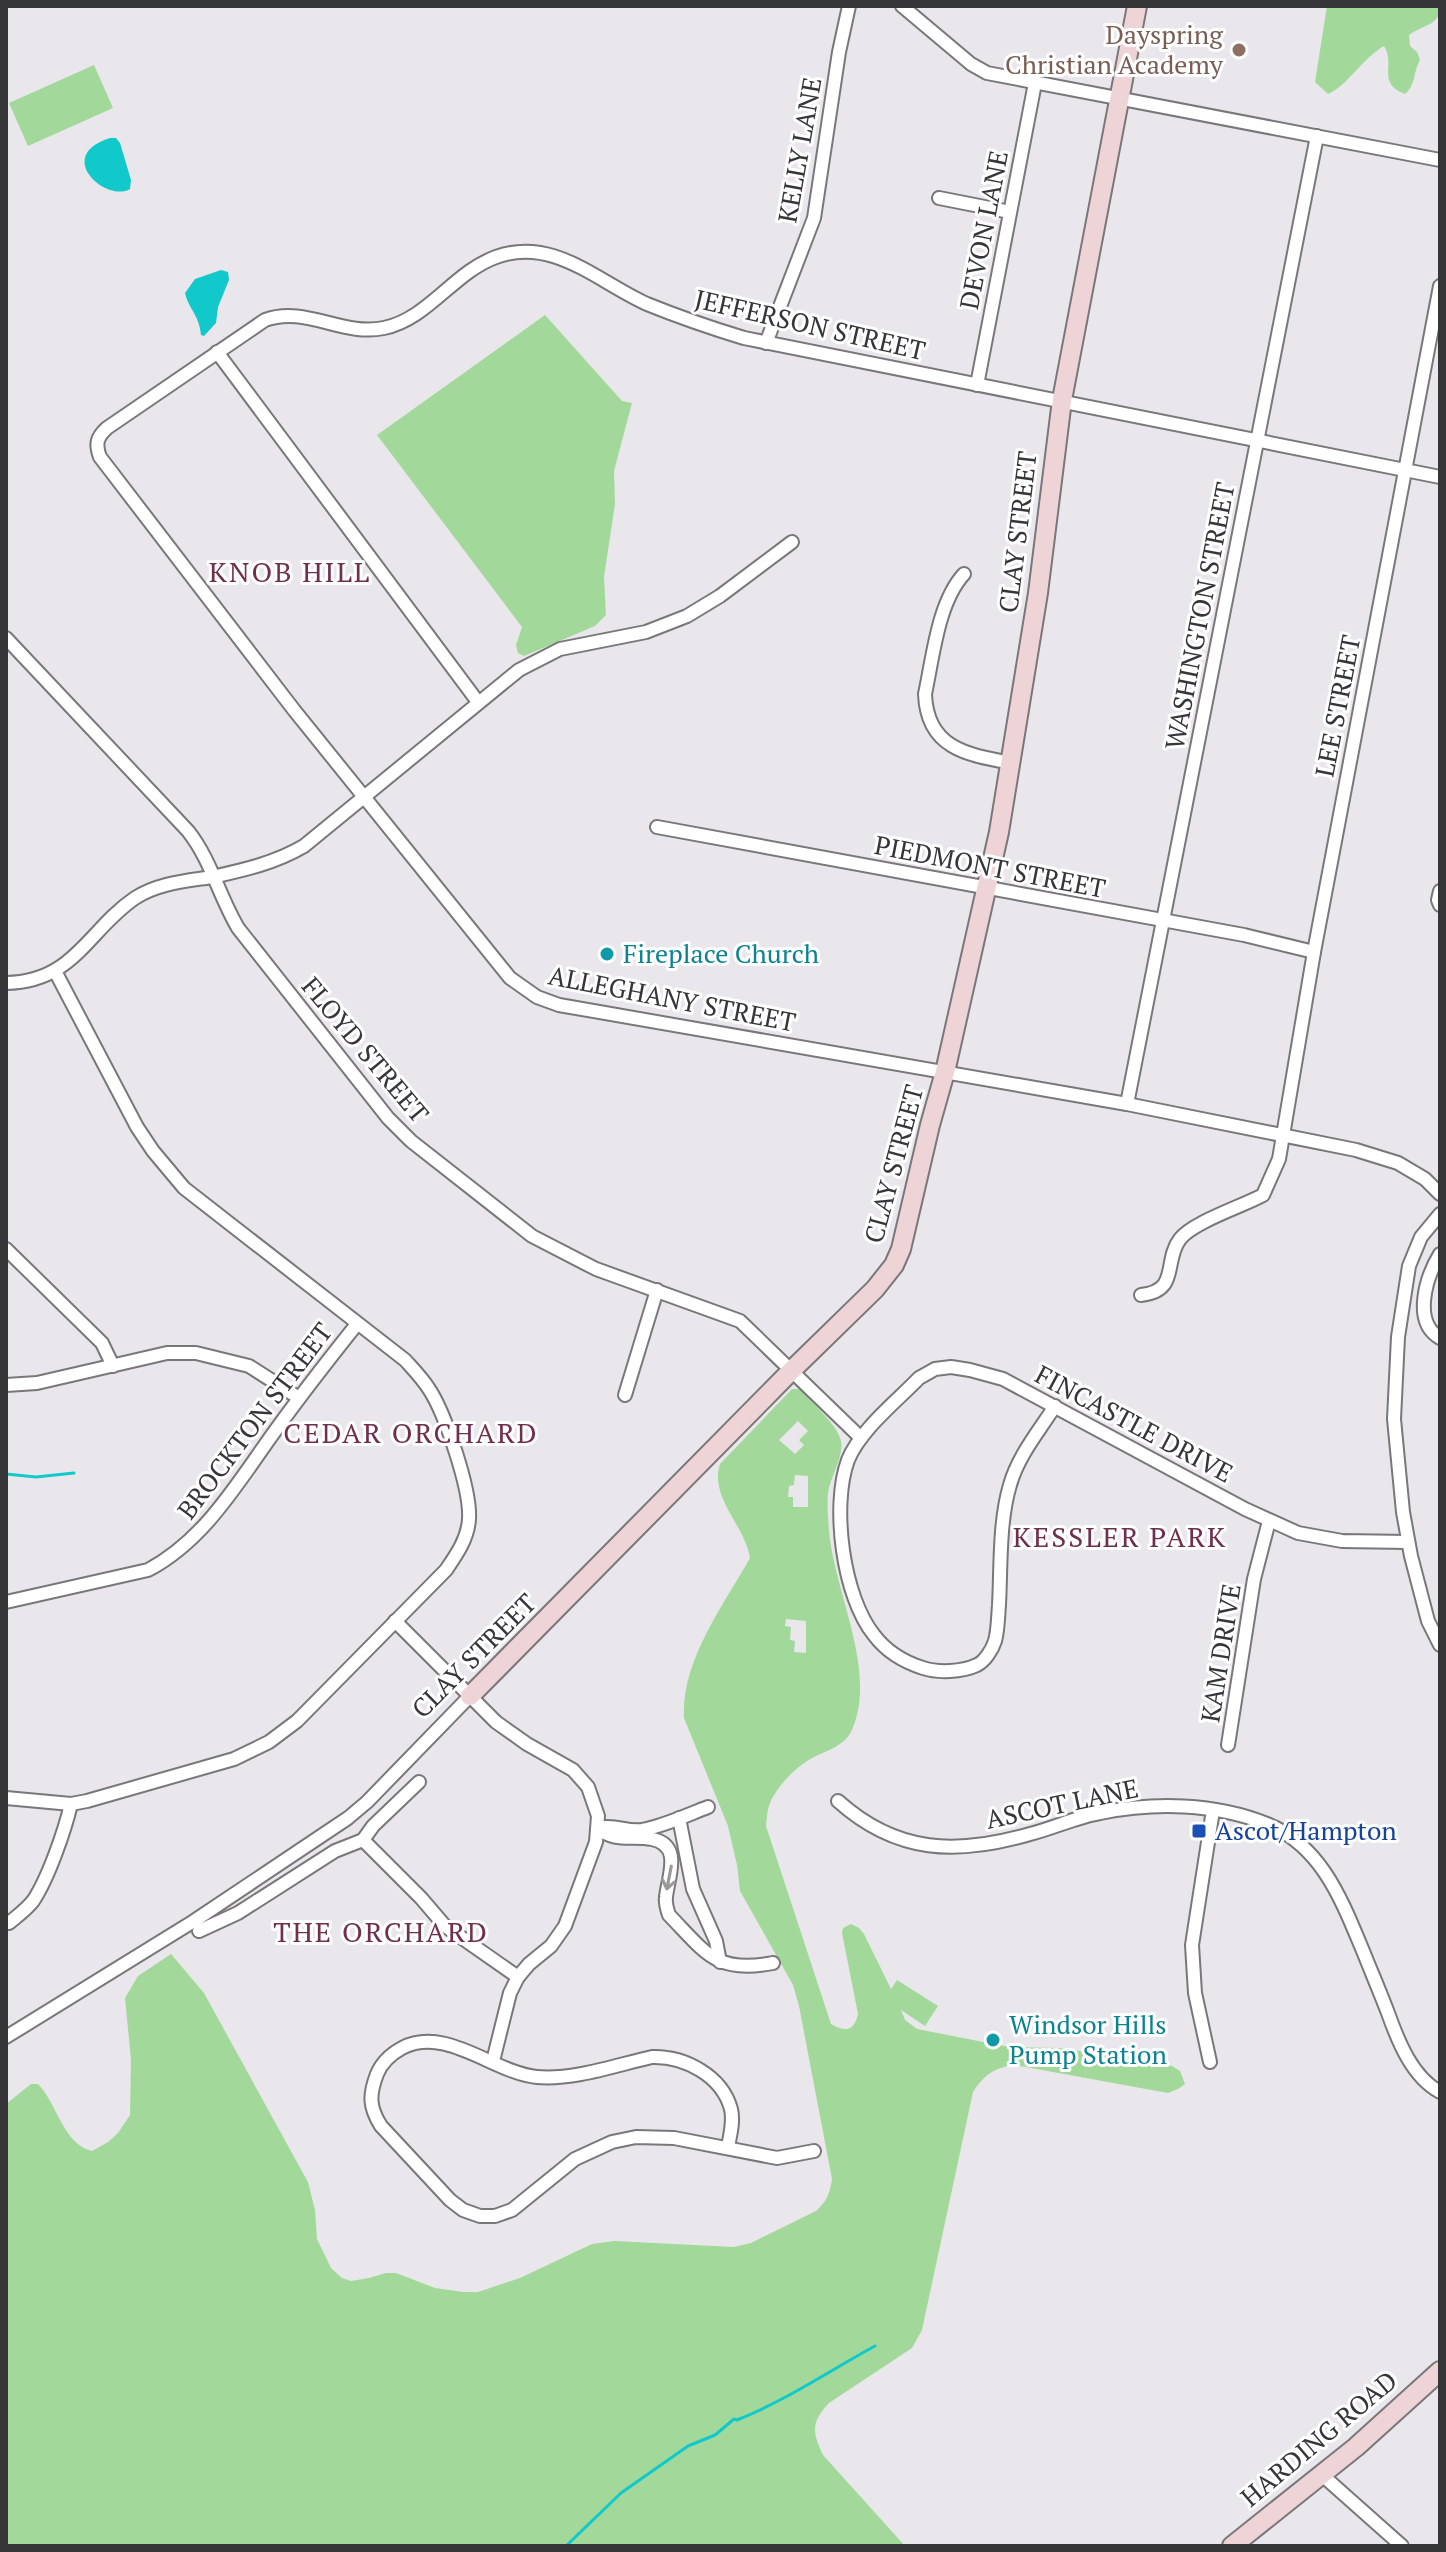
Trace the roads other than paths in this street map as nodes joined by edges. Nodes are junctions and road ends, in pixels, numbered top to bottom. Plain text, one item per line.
1 (849, 6) edge
2 (902, 6) edge
3 (1137, 6) edge
4 (1035, 83) junction
5 (1121, 97) junction
6 (1317, 136) junction
7 (1440, 160) edge
8 (939, 198) dead end
9 (1010, 212) junction
10 (1440, 286) edge
11 (766, 343) junction
12 (217, 352) junction
13 (977, 385) junction
14 (1062, 400) junction
15 (1257, 440) junction
16 (97, 441) joint
17 (1404, 470) junction
18 (1440, 477) edge
19 (792, 542) dead end
20 (964, 574) dead end
21 (6, 638) edge
22 (478, 702) junction
23 (1012, 763) junction
24 (363, 796) junction
25 (657, 827) dead end
26 (214, 876) junction
27 (985, 888) junction
28 (1163, 921) junction
29 (1314, 952) junction
30 (55, 971) junction
31 (6, 983) edge
32 (945, 1072) junction
33 (1127, 1104) junction
34 (1282, 1135) junction
35 (1440, 1194) edge
36 (1440, 1214) edge
37 (6, 1249) edge
38 (1440, 1254) edge
39 (657, 1290) junction
40 (1141, 1295) dead end
41 (357, 1324) junction
42 (1440, 1338) edge
43 (113, 1366) junction
44 (792, 1370) junction
45 (6, 1385) edge
46 (625, 1395) dead end
47 (299, 1398) junction
48 (1055, 1406) junction
49 (861, 1438) junction
50 (1269, 1521) junction
51 (1408, 1542) junction
52 (6, 1602) edge
53 (395, 1621) junction
54 (1440, 1645) edge
55 (470, 1696) junction
56 (1228, 1745) dead end
57 (419, 1782) dead end
58 (6, 1798) edge
59 (838, 1801) dead end
60 (71, 1804) junction
61 (708, 1807) dead end
62 (1213, 1810) junction
63 (679, 1818) junction
64 (598, 1828) junction
65 (363, 1840) junction
66 (9, 1923) dead end
67 (199, 1931) dead end
68 (720, 1962) junction
69 (773, 1963) dead end
70 (518, 1977) junction
71 (6, 2037) edge
72 (493, 2061) junction
73 (1210, 2062) dead end
74 (1440, 2092) edge
75 (728, 2147) junction
76 (814, 2151) dead end
77 (1440, 2371) edge
78 (1321, 2474) junction
79 (1232, 2546) edge
80 (1402, 2546) edge

1 - 11 street, KELLY LANE
2 - 4 street
3 - 5 street, CLAY STREET
4 - 5 street
4 - 9 street, DEVON LANE
5 - 6 street
5 - 14 street, CLAY STREET
6 - 7 street
6 - 15 street, WASHINGTON STREET
8 - 9 street
9 - 13 street, DEVON LANE
10 - 17 street, LEE STREET
11 - 12 street, JEFFERSON STREET
11 - 13 street, JEFFERSON STREET
12 - 16 street, JEFFERSON STREET
12 - 22 street
13 - 14 street, JEFFERSON STREET
14 - 15 street, JEFFERSON STREET
14 - 23 street, CLAY STREET
15 - 17 street, JEFFERSON STREET
15 - 28 street, WASHINGTON STREET
16 - 24 street, ALLEGHANY STREET
17 - 18 street, JEFFERSON STREET
17 - 29 street, LEE STREET
19 - 22 street
20 - 23 street
21 - 26 street, FLOYD STREET
22 - 24 street
23 - 27 street, CLAY STREET
24 - 26 street
24 - 32 street, ALLEGHANY STREET
25 - 27 street, PIEDMONT STREET
26 - 30 street
26 - 39 street, FLOYD STREET
27 - 28 street, PIEDMONT STREET
27 - 32 street, CLAY STREET
28 - 29 street, PIEDMONT STREET
28 - 33 street, WASHINGTON STREET
29 - 34 street, LEE STREET
30 - 31 street
30 - 41 street
32 - 33 street, ALLEGHANY STREET
32 - 44 street, CLAY STREET
33 - 34 street, ALLEGHANY STREET
34 - 35 street, ALLEGHANY STREET
34 - 40 street, LEE STREET
36 - 51 street
37 - 43 street
38 - 42 street
39 - 44 street, FLOYD STREET
39 - 46 street
41 - 47 street, BROCKTON STREET
41 - 53 street
43 - 45 street
43 - 47 street
44 - 49 street, FLOYD STREET
44 - 55 street, CLAY STREET
47 - 52 street, BROCKTON STREET
48 - 49 street, FINCASTLE DRIVE
48 - 49 street
48 - 50 street, FINCASTLE DRIVE
50 - 51 street, FINCASTLE DRIVE
50 - 56 street, KAM DRIVE
51 - 54 street
53 - 55 street
53 - 60 street
55 - 64 street
55 - 71 street, CLAY STREET
57 - 65 street
58 - 60 street
59 - 62 street, ASCOT LANE
60 - 66 street
61 - 63 street
62 - 73 street
62 - 74 street, ASCOT LANE
63 - 64 street
63 - 68 street
64 -> 68 street
64 - 70 street
65 - 67 street
65 - 70 street
68 - 69 street
70 - 72 street
72 - 75 street
72 - 75 street
75 - 76 street
77 - 78 street, HARDING ROAD
78 - 79 street, HARDING ROAD
78 - 80 street

